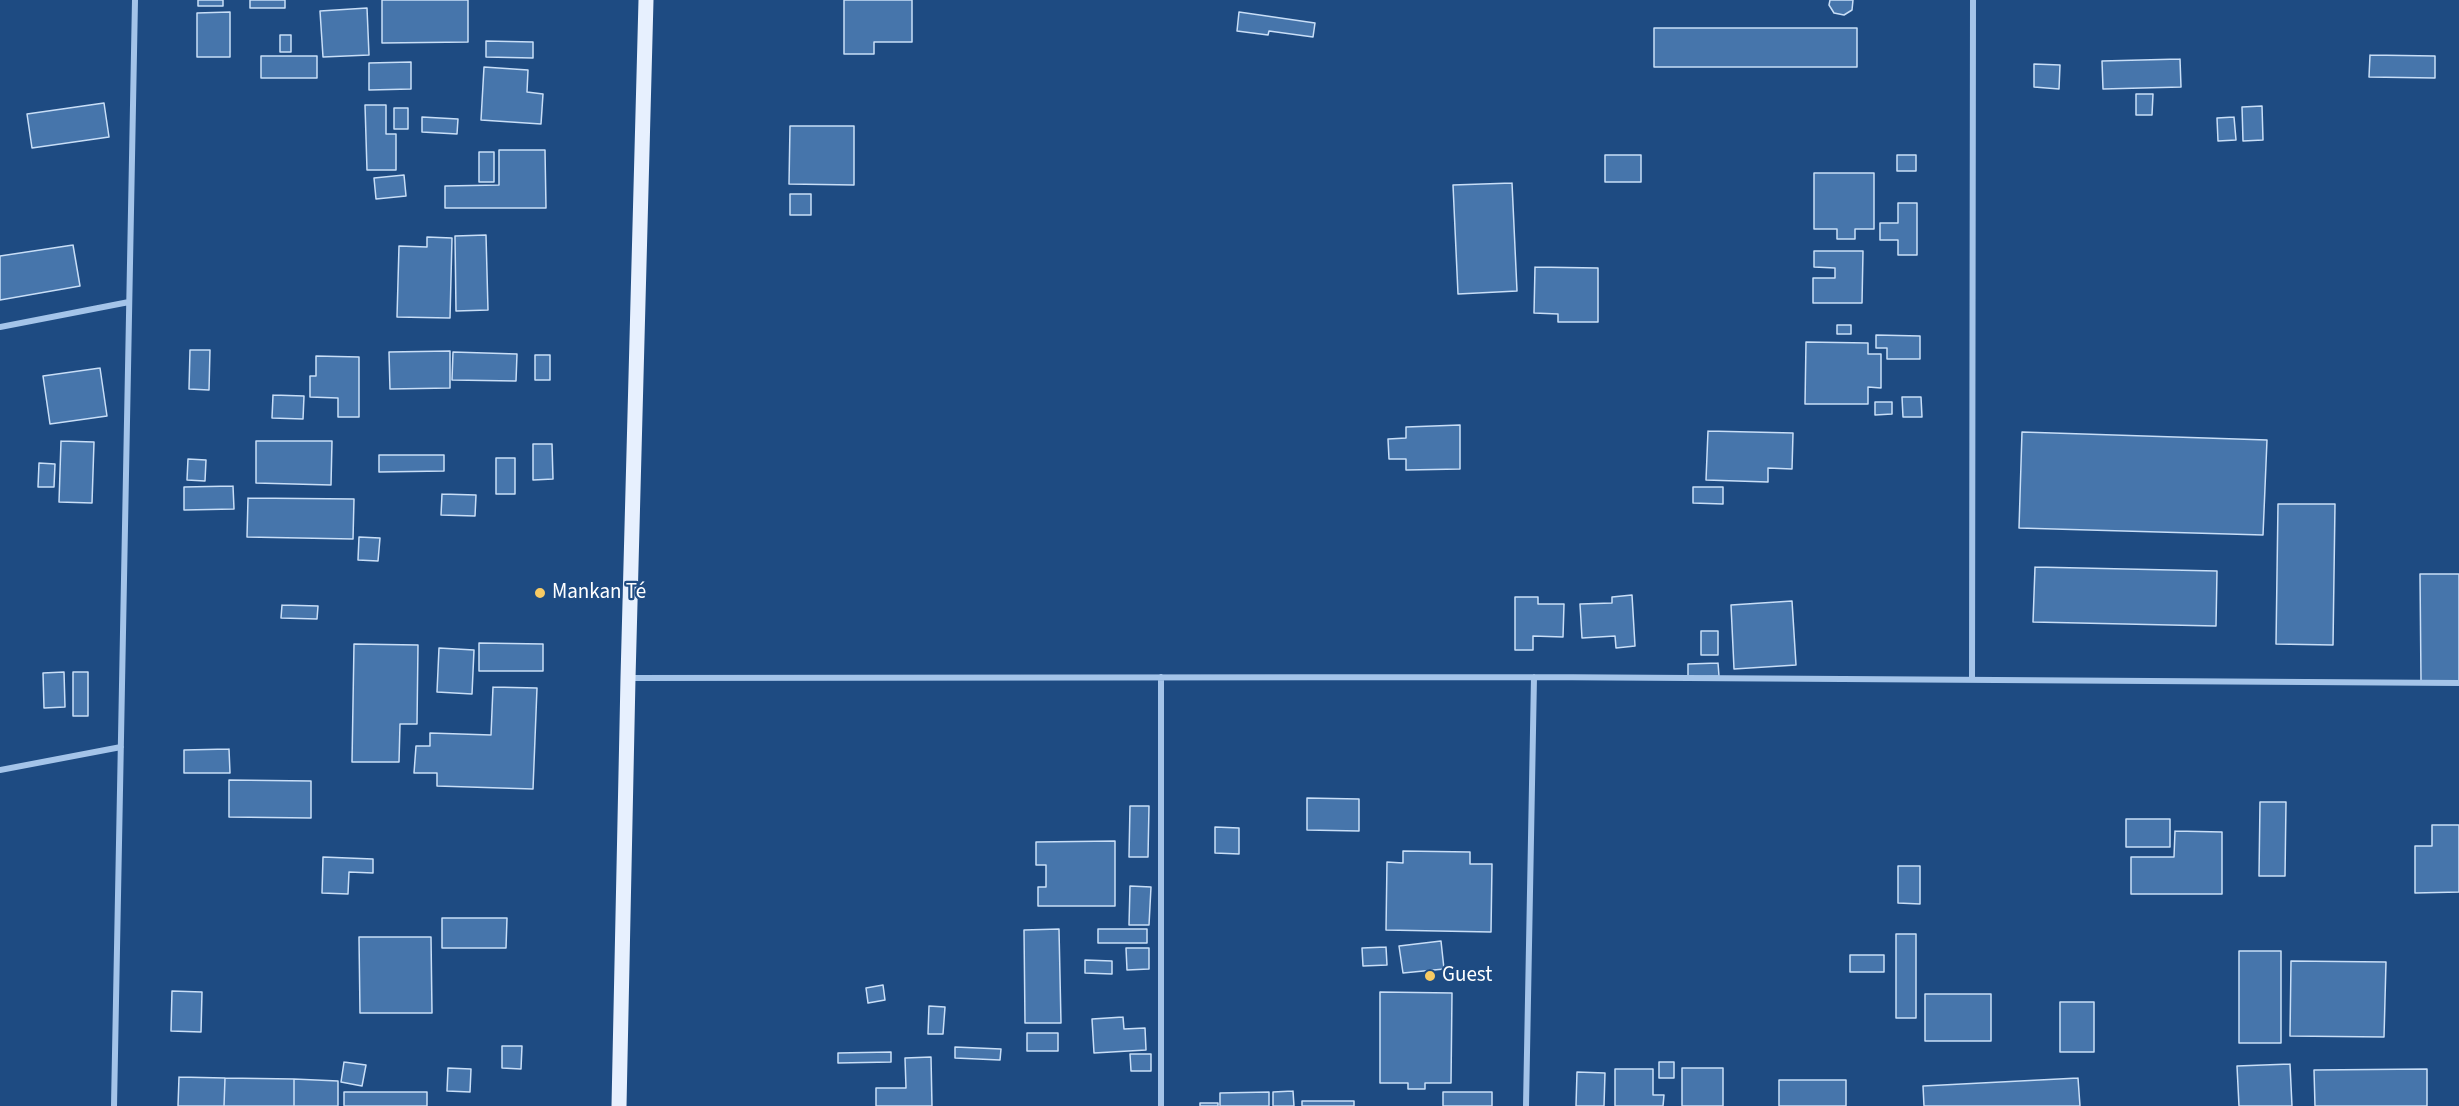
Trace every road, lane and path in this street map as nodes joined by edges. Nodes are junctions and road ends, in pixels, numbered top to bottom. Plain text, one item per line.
1 (135, 0) edge
2 (646, 0) edge
3 (1973, 0) edge
4 (129, 302) junction
5 (0, 327) edge
6 (1161, 677) junction
7 (1534, 677) junction
8 (628, 678) junction
9 (1972, 680) junction
10 (2459, 683) edge
11 (121, 747) junction
12 (0, 770) edge
13 (114, 1106) edge
14 (619, 1106) edge
15 (1161, 1106) edge
16 (1526, 1106) edge

1 - 4 street
2 - 8 main road
3 - 9 street
4 - 5 street
4 - 11 street
6 - 7 street
6 - 8 street
6 - 15 street
7 - 9 street
7 - 16 street
8 - 14 main road
9 - 10 street
11 - 12 street
11 - 13 street

